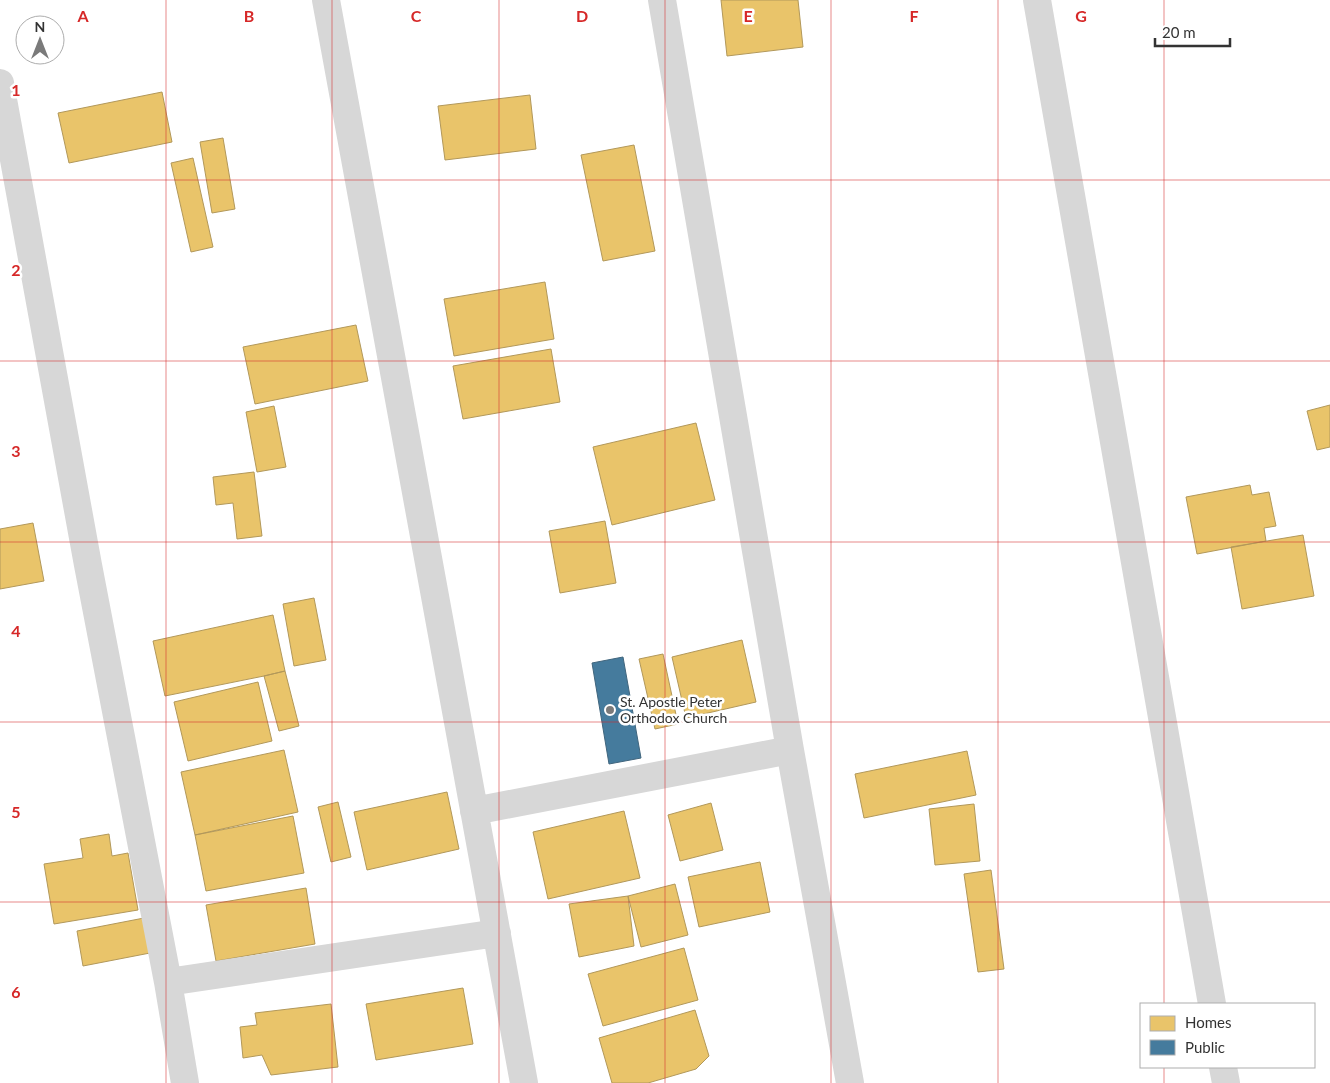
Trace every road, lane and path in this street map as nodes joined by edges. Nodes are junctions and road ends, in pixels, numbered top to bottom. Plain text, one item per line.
1 (326, 0) edge
2 (662, 0) edge
3 (1037, 0) edge
4 (0, 83) edge
5 (790, 750) junction
6 (474, 811) junction
7 (498, 933) junction
8 (168, 982) junction
9 (1212, 1003) edge
10 (1223, 1068) edge
11 (185, 1083) edge
12 (524, 1083) edge
13 (850, 1083) edge
14 (1226, 1083) edge

1 - 6 street
2 - 5 street
3 - 9 street
4 - 8 street
5 - 6 street
5 - 13 street
6 - 7 street
7 - 8 street
7 - 12 street
8 - 11 street
10 - 14 street

